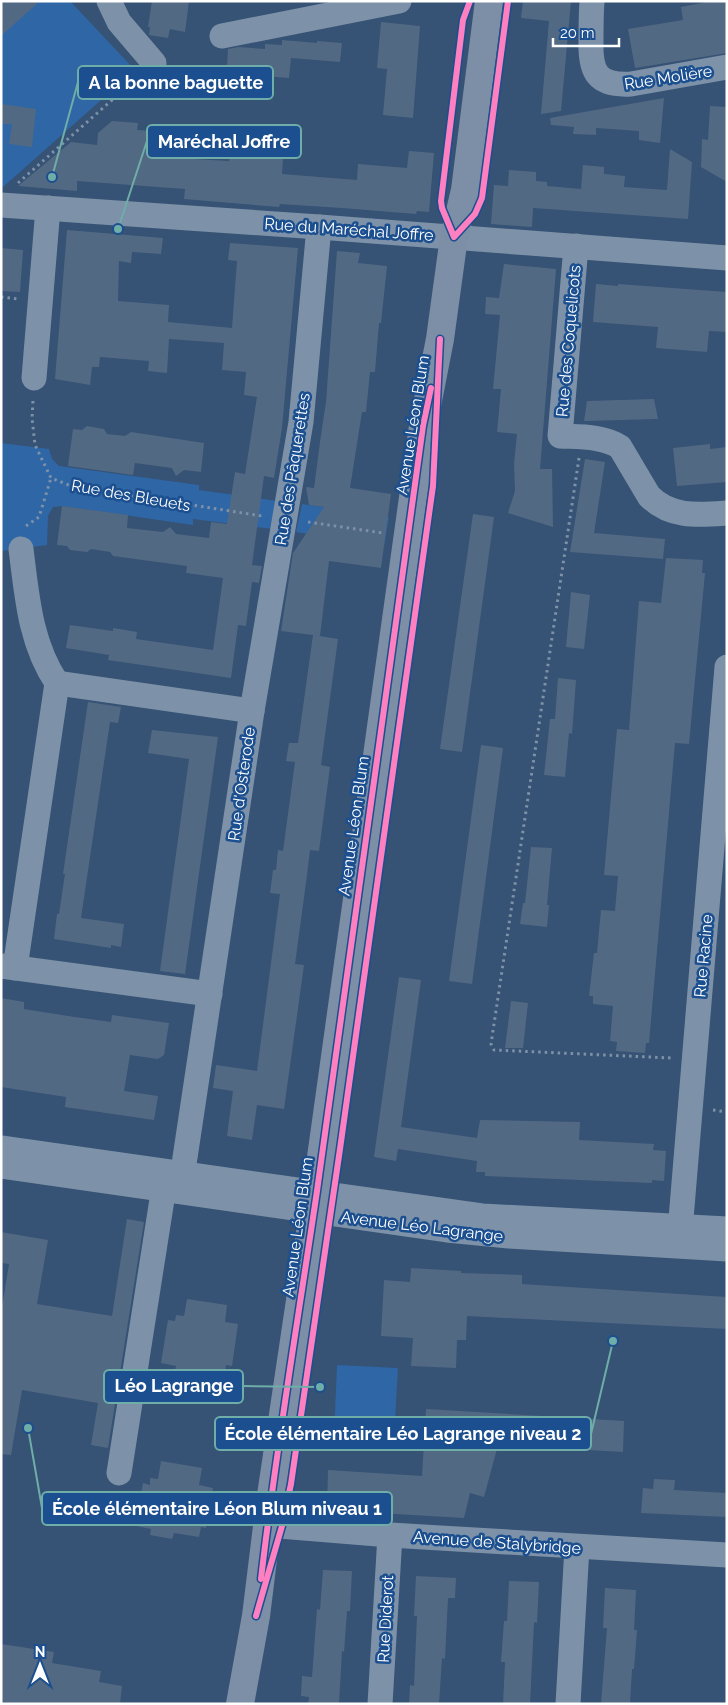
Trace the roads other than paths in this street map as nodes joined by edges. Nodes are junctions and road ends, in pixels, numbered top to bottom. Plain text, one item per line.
1 (109, 1) edge
2 (399, 1) edge
3 (474, 1) edge
4 (489, 1) edge
5 (592, 1) edge
6 (222, 36) dead end
7 (154, 63) road end
8 (727, 67) edge
9 (9, 205) edge
10 (48, 208) junction
11 (319, 227) junction
12 (454, 237) junction
13 (576, 246) junction
14 (727, 258) edge
15 (440, 339) junction
16 (34, 378) road end
17 (727, 513) edge
18 (21, 549) road end
19 (727, 667) edge
20 (57, 683) junction
21 (252, 711) junction
22 (8, 967) edge
23 (210, 994) junction
24 (1, 1148) edge
25 (1, 1166) edge
26 (173, 1182) junction
27 (323, 1204) junction
28 (727, 1229) edge
29 (679, 1236) junction
30 (727, 1248) edge
31 (119, 1473) dead end
32 (274, 1525) junction
33 (390, 1535) junction
34 (577, 1547) junction
35 (727, 1555) edge
36 (240, 1704) edge
37 (380, 1704) edge
38 (568, 1704) edge

1 - 7 street
2 - 6 street
3 - 12 main road, Avenue Léon Blum
4 - 12 main road, Avenue Léon Blum
5 - 8 street, Rue Molière
9 - 10 street, Rue du Maréchal Joffre
10 - 11 street, Rue du Maréchal Joffre
10 - 16 street
11 - 12 street, Rue du Maréchal Joffre
11 - 21 street, Rue des Pâquerettes
12 - 13 street, Rue du Maréchal Joffre
12 - 15 main road, Avenue Léon Blum
13 - 14 street, Rue du Maréchal Joffre
13 - 17 street, Rue des Coquelicots
15 - 27 main road, Avenue Léon Blum
15 - 27 main road, Avenue Léon Blum
18 - 20 street
19 - 29 street, Rue Racine
20 - 21 street, Rue d'Osterode
20 - 22 street
21 - 23 street, Rue d'Osterode
22 - 23 street
23 - 26 street, Rue d'Osterode
24 - 26 street, Avenue Léo Lagrange
25 - 26 street, Avenue Léo Lagrange
26 - 27 street, Avenue Léo Lagrange
26 - 31 street, Rue d'Osterode
27 - 29 street, Avenue Léo Lagrange
27 - 32 main road, Avenue Léon Blum
28 - 29 street, Avenue Léo Lagrange
29 - 30 street, Avenue Léo Lagrange
32 - 33 street, Avenue de Stalybridge
32 - 36 main road, Avenue Léon Blum
33 - 34 street, Avenue de Stalybridge
33 - 37 street, Rue Diderot
34 - 35 street, Avenue de Stalybridge
34 - 38 street

